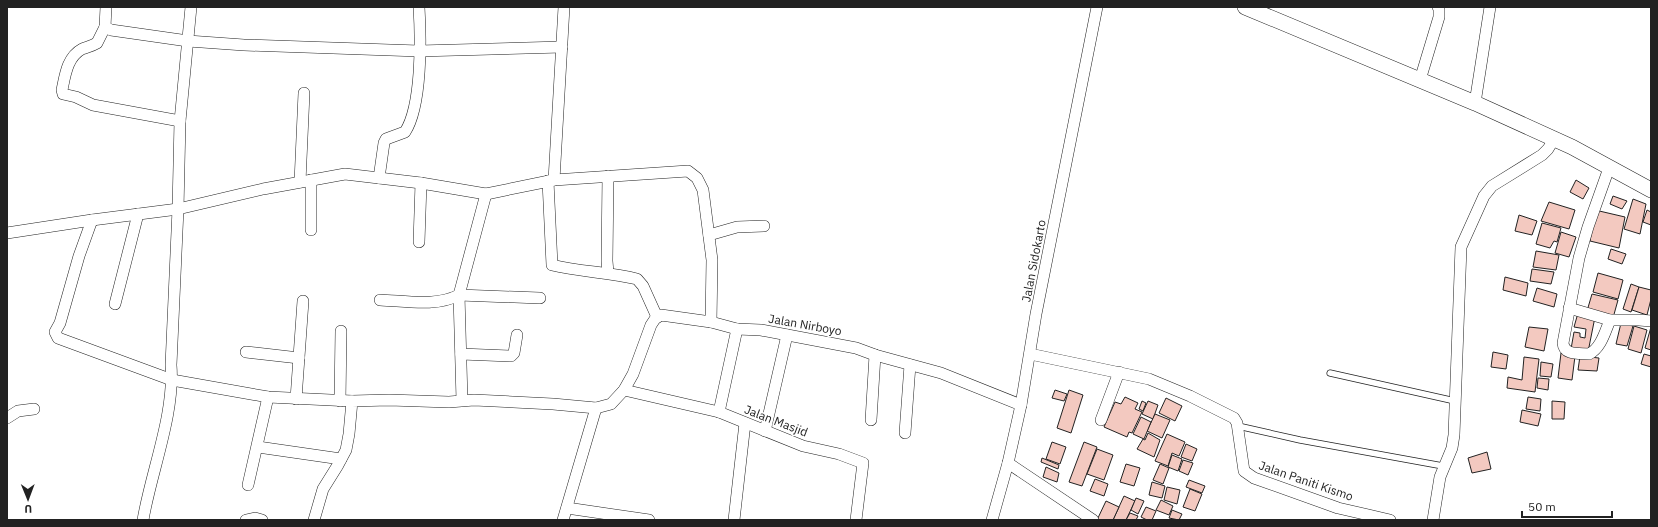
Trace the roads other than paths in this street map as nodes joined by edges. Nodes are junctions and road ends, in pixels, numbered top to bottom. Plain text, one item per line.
1 (106, 7) edge
2 (191, 7) edge
3 (419, 7) edge
4 (564, 7) edge
5 (1097, 7) edge
6 (1438, 7) edge
7 (1490, 7) edge
8 (1252, 8) edge
9 (105, 27) junction
10 (188, 41) junction
11 (562, 47) junction
12 (419, 51) junction
13 (1420, 80) junction
14 (304, 93) dead end
15 (1474, 103) junction
16 (180, 121) junction
17 (1554, 139) junction
18 (1609, 168) junction
19 (608, 176) junction
20 (379, 178) junction
21 (306, 181) junction
22 (551, 181) junction
23 (421, 183) junction
24 (1651, 190) edge
25 (486, 194) junction
26 (178, 209) junction
27 (138, 214) junction
28 (92, 220) junction
29 (764, 226) dead end
30 (311, 230) dead end
31 (7, 233) edge
32 (709, 235) junction
33 (419, 242) dead end
34 (608, 273) junction
35 (459, 295) junction
36 (540, 298) dead end
37 (380, 300) dead end
38 (303, 301) dead end
39 (115, 304) dead end
40 (1570, 308) junction
41 (657, 317) junction
42 (1610, 320) junction
43 (1651, 321) edge
44 (711, 322) junction
45 (737, 329) junction
46 (342, 331) dead end
47 (517, 335) dead end
48 (787, 335) junction
49 (246, 352) dead end
50 (461, 354) junction
51 (1030, 354) junction
52 (875, 355) junction
53 (299, 358) junction
54 (910, 365) junction
55 (1119, 372) junction
56 (1330, 373) dead end
57 (172, 380) junction
58 (624, 390) junction
59 (268, 398) junction
60 (296, 399) junction
61 (462, 400) junction
62 (340, 401) junction
63 (352, 401) junction
64 (1455, 401) junction
65 (1021, 405) junction
66 (34, 408) dead end
67 (596, 408) junction
68 (719, 412) junction
69 (7, 418) edge
70 (871, 420) dead end
71 (1101, 420) dead end
72 (745, 423) junction
73 (1237, 426) junction
74 (765, 431) junction
75 (905, 433) dead end
76 (258, 447) junction
77 (341, 459) junction
78 (1008, 463) junction
79 (1443, 466) junction
80 (248, 485) dead end
81 (567, 508) junction
82 (143, 520) edge
83 (246, 520) edge
84 (262, 520) edge
85 (314, 520) edge
86 (563, 520) edge
87 (649, 520) edge
88 (734, 520) edge
89 (858, 520) edge
90 (992, 520) edge
91 (1093, 520) edge
92 (1390, 520) edge
93 (1433, 520) edge

1 - 9 street
2 - 10 street
3 - 12 street
4 - 11 street
5 - 51 street, Jalan Sidokarto
6 - 13 street
7 - 15 street
8 - 13 main road
9 - 10 street
9 - 16 street
10 - 12 street
10 - 16 street
11 - 12 street
11 - 22 street
12 - 20 street
13 - 15 main road
14 - 21 street
15 - 17 main road
16 - 26 street
17 - 18 main road
17 - 64 street
18 - 24 main road
18 - 40 street
19 - 22 street
19 - 32 street
19 - 34 street
20 - 21 street
20 - 23 street
21 - 26 street
21 - 30 street
22 - 25 street
22 - 34 street
23 - 25 street
23 - 33 street
25 - 35 street
26 - 27 street
26 - 57 street
27 - 28 street
27 - 39 street
28 - 31 street
28 - 57 street
29 - 32 street
32 - 44 street
34 - 41 street
35 - 36 street
35 - 37 street
35 - 50 street
38 - 53 street
40 - 42 street
40 - 42 street
41 - 44 street, Jalan Nirboyo
41 - 58 street
42 - 43 street
44 - 45 street, Jalan Nirboyo
45 - 48 street, Jalan Nirboyo
45 - 68 street
46 - 62 street
47 - 50 street
48 - 52 street, Jalan Nirboyo
48 - 74 street
49 - 53 street
50 - 61 street
51 - 55 street
51 - 65 street, Jalan Sidokarto
52 - 54 street, Jalan Nirboyo
52 - 70 street
53 - 60 street
54 - 65 street, Jalan Nirboyo
54 - 75 street
55 - 71 street
55 - 73 street
56 - 64 lane
57 - 59 street
57 - 82 street
58 - 67 street
58 - 68 street, Jalan Masjid
59 - 60 street
59 - 76 street
60 - 62 street
61 - 63 street
61 - 67 street
62 - 63 street
63 - 77 street
64 - 79 street
65 - 78 street, Jalan Sidokarto
66 - 69 street
67 - 81 street
68 - 72 street, Jalan Masjid
72 - 74 street, Jalan Masjid
72 - 88 street
73 - 79 lane
73 - 92 street, Jalan Paniti Kismo
74 - 89 street, Jalan Masjid
76 - 77 street
76 - 80 street
77 - 85 street
78 - 90 street, Jalan Sidokarto
78 - 91 street
79 - 93 street
81 - 86 street
81 - 87 street
83 - 84 street

